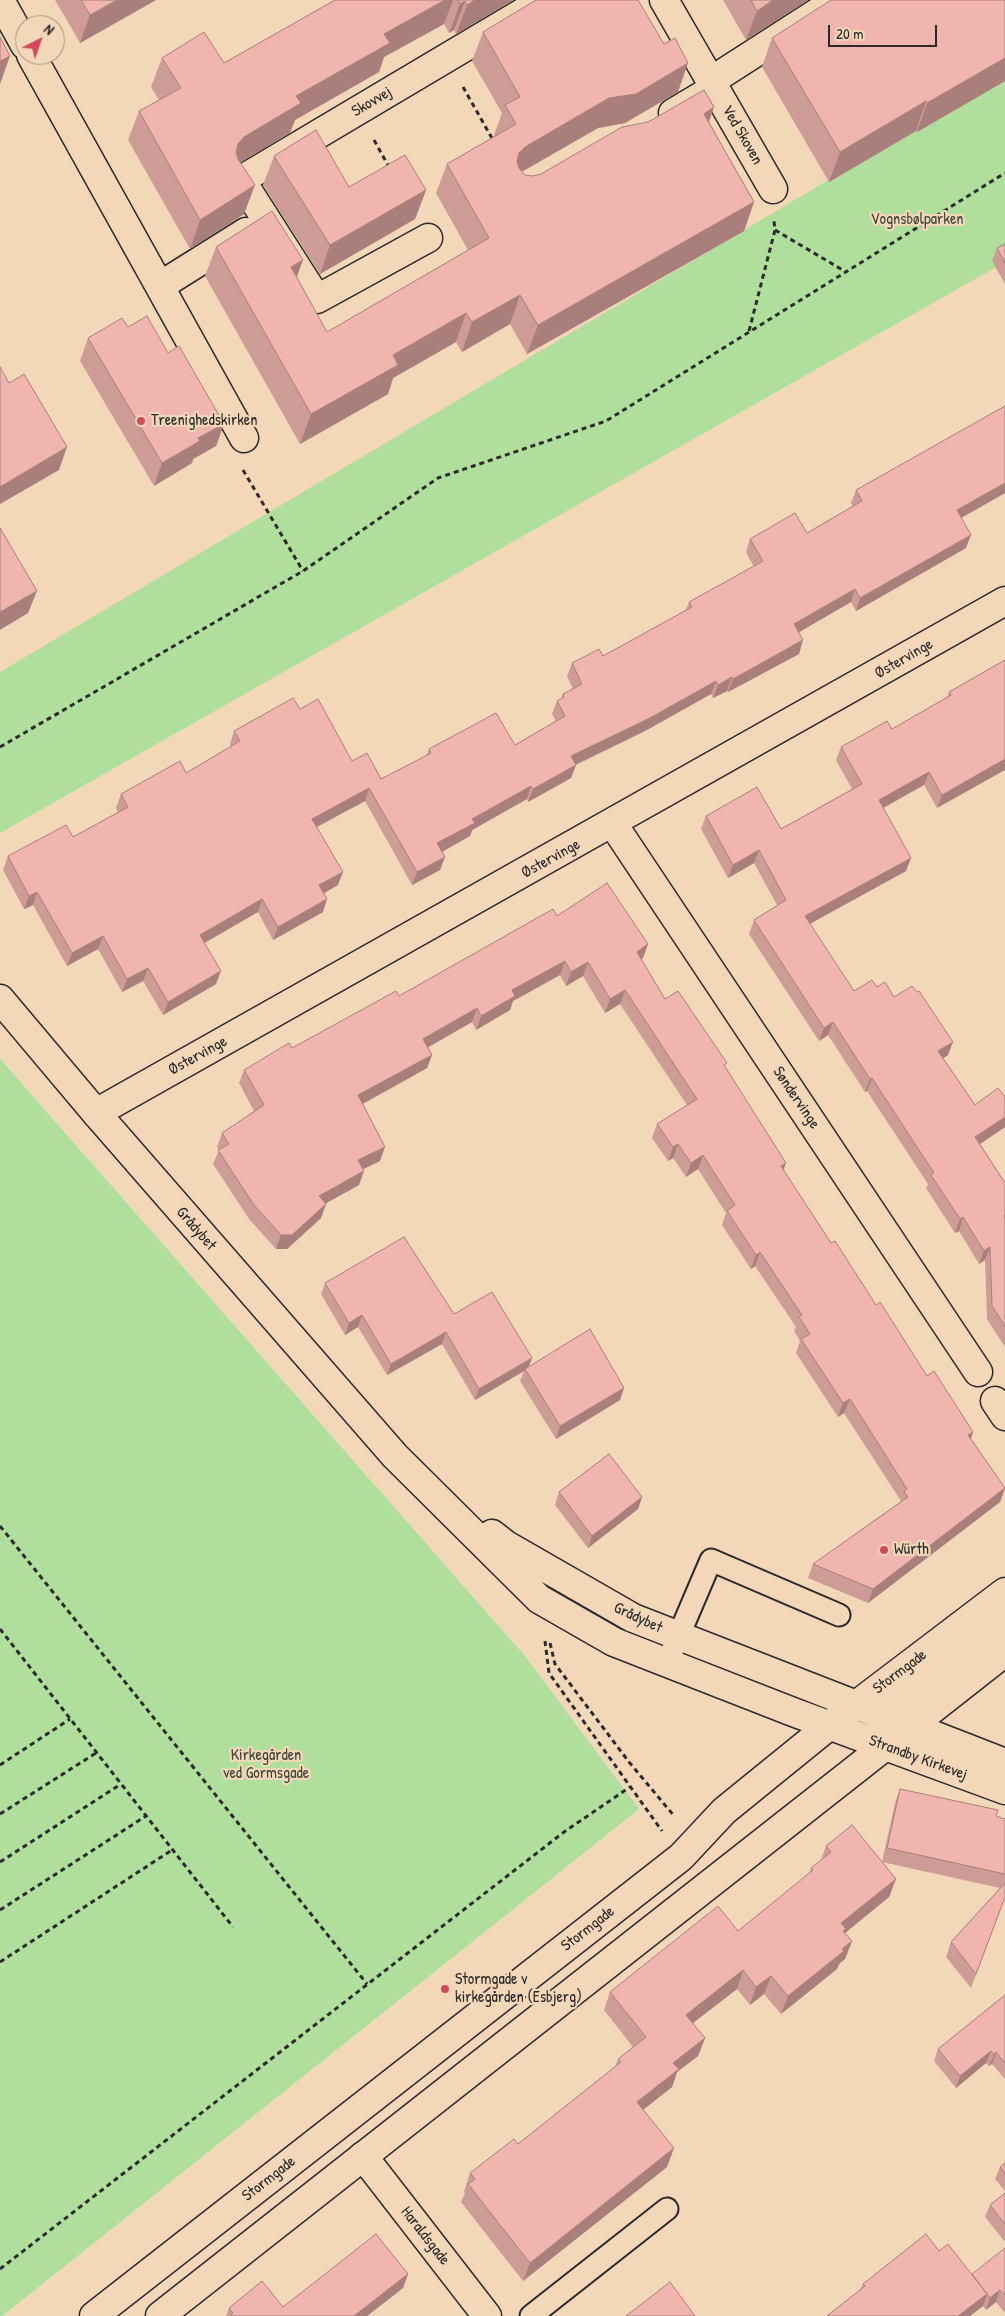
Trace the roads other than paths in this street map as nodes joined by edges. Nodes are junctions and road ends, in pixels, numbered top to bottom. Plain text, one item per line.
1 (0, 0) edge
2 (544, 0) edge
3 (664, 0) edge
4 (837, 0) edge
5 (15, 27) edge
6 (37, 65) edge
7 (713, 84) junction
8 (656, 123) edge
9 (774, 189) road end
10 (266, 219) junction
11 (428, 238) dead end
12 (160, 286) junction
13 (244, 438) road end
14 (1005, 601) edge
15 (613, 824) junction
16 (0, 999) edge
17 (96, 1113) junction
18 (978, 1372) dead end
19 (395, 1456) junction
20 (1005, 1592) edge
21 (838, 1615) dead end
22 (1005, 1621) edge
23 (679, 1636) junction
24 (1005, 1652) edge
25 (667, 1663) junction
26 (856, 1706) junction
27 (886, 1717) junction
28 (830, 1725) junction
29 (910, 1726) junction
30 (877, 1742) junction
31 (1005, 1763) edge
32 (1005, 1790) edge
33 (363, 2156) junction
34 (667, 2209) dead end
35 (94, 2316) edge
36 (160, 2316) edge
37 (487, 2316) edge
38 (530, 2316) edge

1 - 5 street
2 - 10 street, Skovvej
3 - 7 street, Ved Skoven
4 - 7 street
6 - 12 street
7 - 8 street
7 - 9 street, Ved Skoven
10 - 11 street, Skovvej
10 - 12 street
12 - 13 street
14 - 15 street, Østervinge
15 - 17 street, Østervinge
15 - 18 street, Søndervinge
16 - 17 street, Grådybet
17 - 19 street, Grådybet
19 - 23 street, Grådybet
19 - 25 street, Grådybet
20 - 26 street, Stormgade
21 - 23 lane
22 - 27 street
23 - 25 lane
23 - 26 street, Grådybet
24 - 29 street
25 - 28 street, Grådybet
26 - 27 street, Grådybet
26 - 28 street, Stormgade
26 - 30 street
27 - 29 street, Grådybet
27 - 30 street
28 - 30 street, Strandby Kirkevej
28 - 35 street, Stormgade
29 - 30 street
29 - 31 street, Strandby Kirkevej
30 - 32 street, Strandby Kirkevej
30 - 33 street
33 - 36 street
33 - 37 street, Haraldsgade
34 - 38 lane

